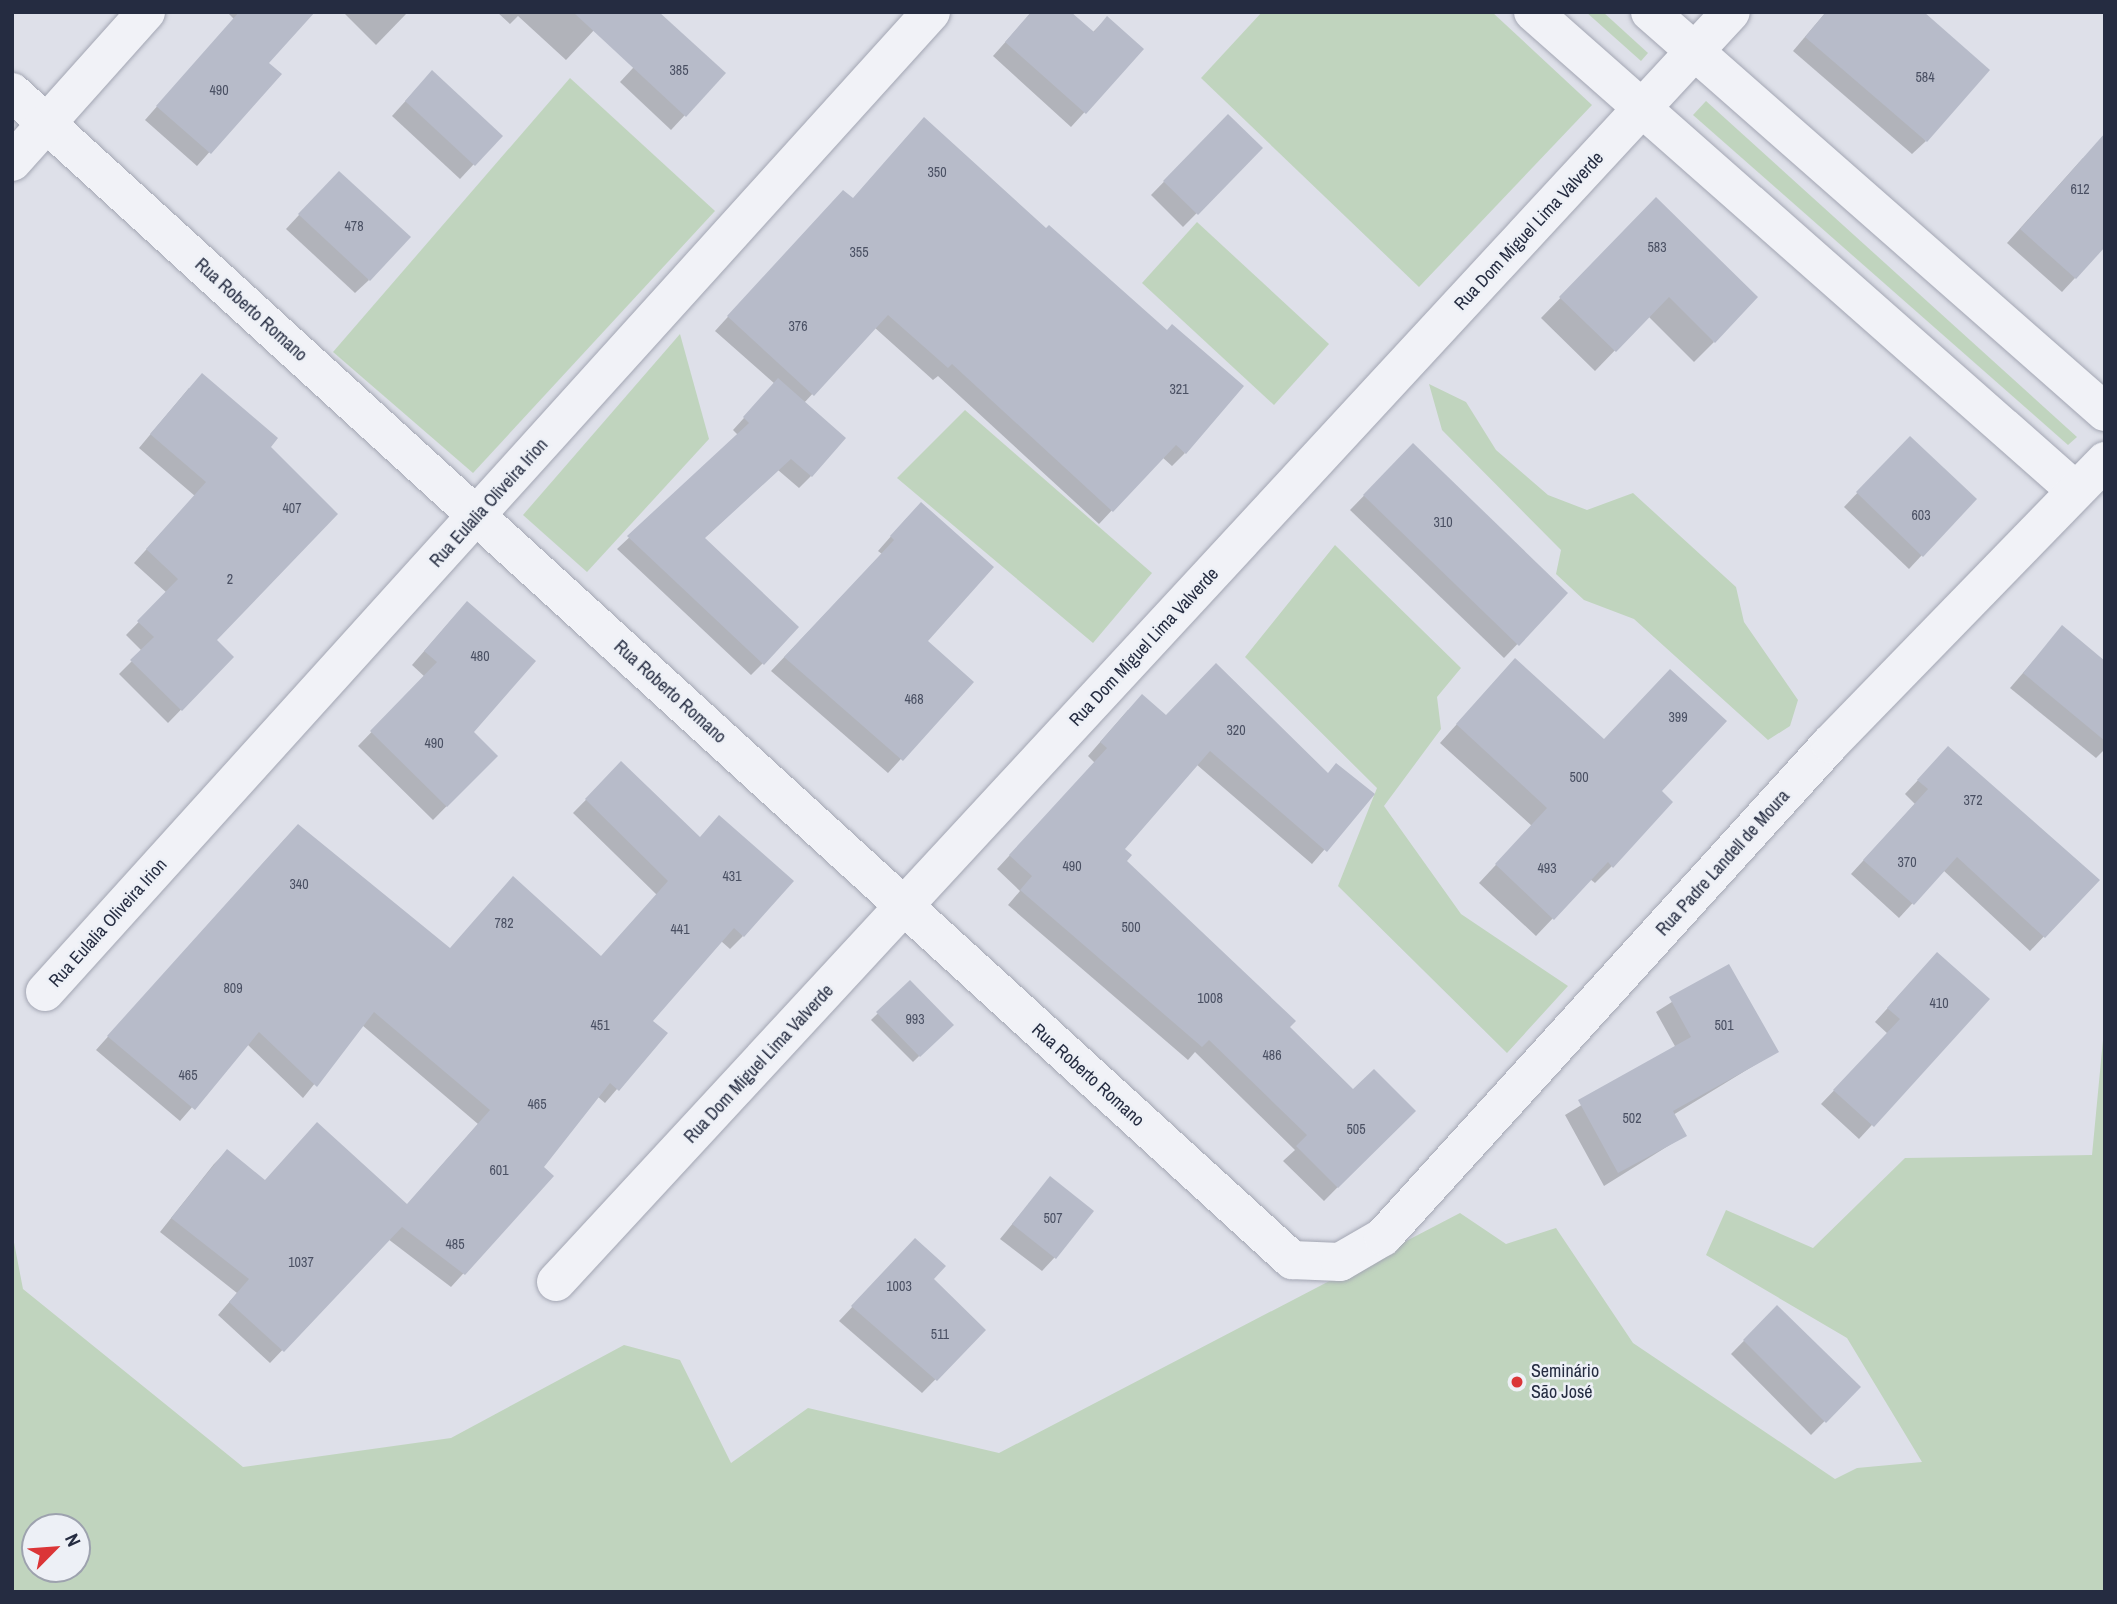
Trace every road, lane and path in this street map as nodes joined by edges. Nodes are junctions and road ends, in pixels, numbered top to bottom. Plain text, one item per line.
1 (146, 12) edge
2 (931, 12) edge
3 (1533, 12) edge
4 (1650, 12) edge
5 (1731, 12) edge
6 (1695, 52) junction
7 (12, 92) edge
8 (1642, 108) junction
9 (47, 124) junction
10 (12, 162) edge
11 (2105, 412) edge
12 (2105, 461) edge
13 (2075, 490) junction
14 (477, 516) junction
15 (902, 908) junction
16 (45, 992) dead end
17 (1340, 1262) joint
18 (556, 1282) dead end

1 - 9 street
2 - 14 street, Rua Eulalia Oliveira Irion
3 - 8 street
4 - 6 street
5 - 6 street, Rua Dom Miguel Lima Valverde
6 - 8 street, Rua Dom Miguel Lima Valverde
6 - 11 street
7 - 9 street, Rua Roberto Romano
8 - 13 street
8 - 15 street, Rua Dom Miguel Lima Valverde
9 - 10 street
9 - 14 street, Rua Roberto Romano
12 - 13 street, Rua Padre Landell de Moura
13 - 17 street, Rua Padre Landell de Moura
14 - 15 street, Rua Roberto Romano
14 - 16 street, Rua Eulalia Oliveira Irion
15 - 17 street, Rua Roberto Romano
15 - 18 street, Rua Dom Miguel Lima Valverde

